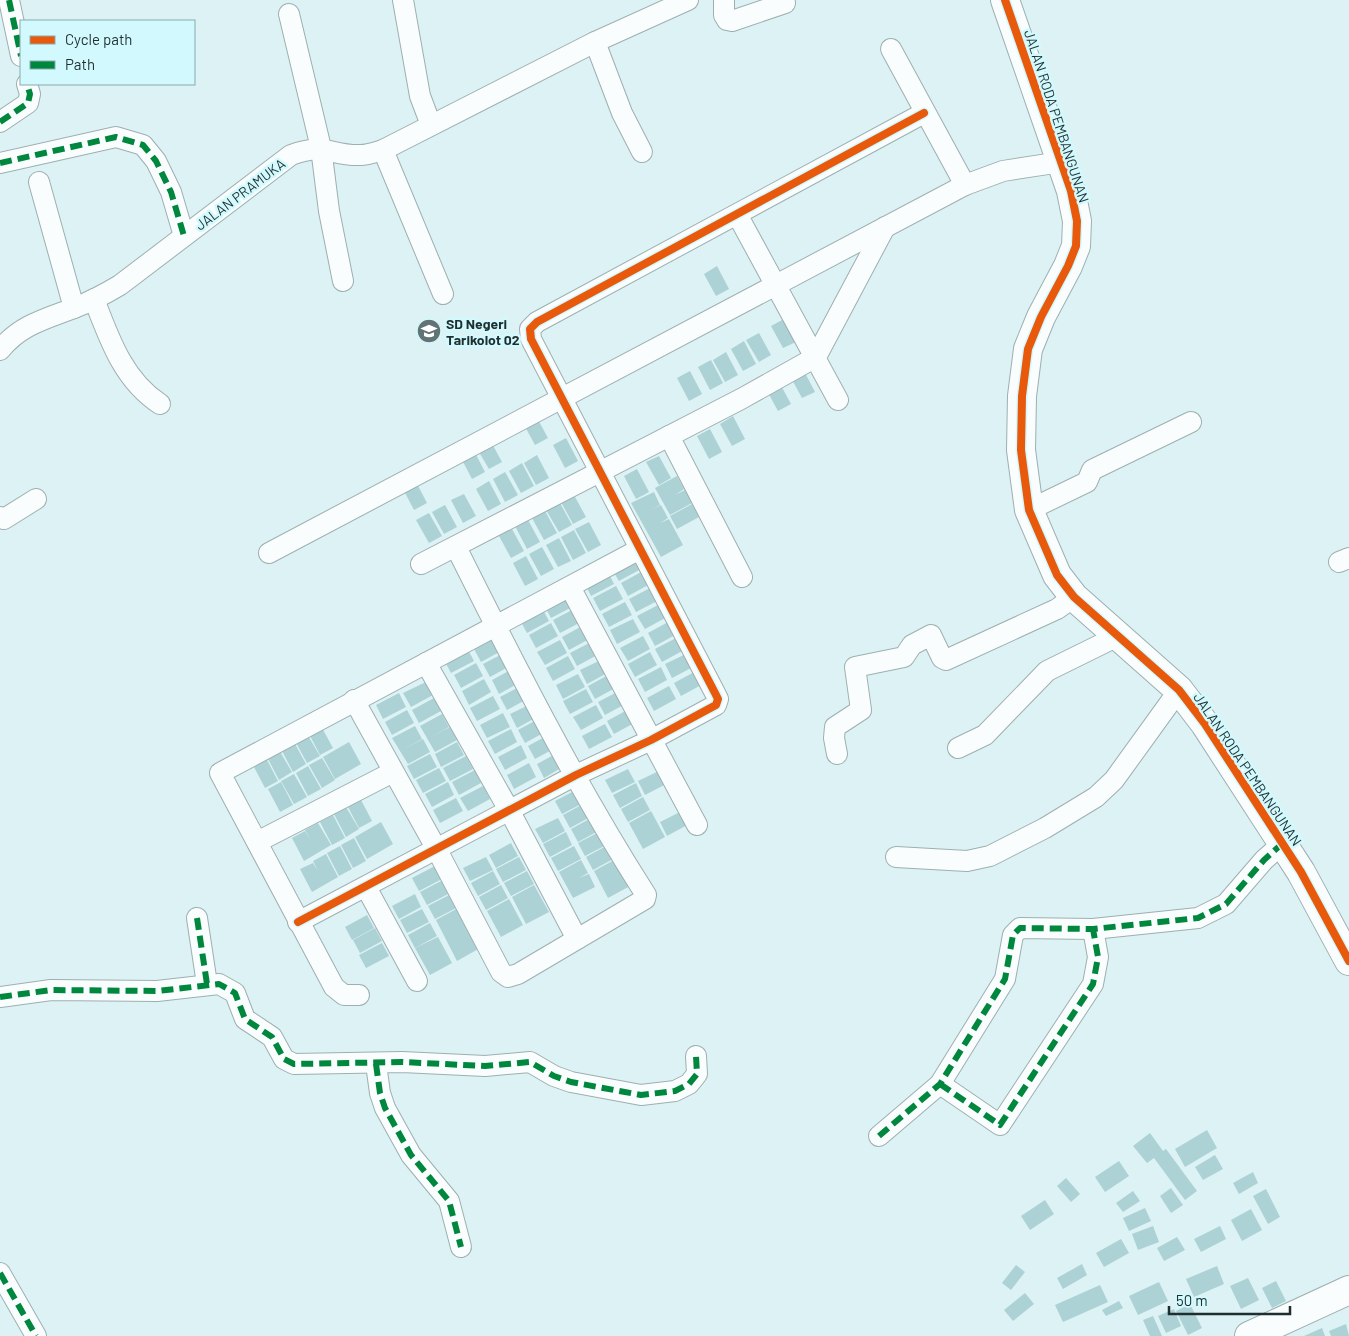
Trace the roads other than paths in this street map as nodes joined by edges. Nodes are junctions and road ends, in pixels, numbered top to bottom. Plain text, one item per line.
1 (9, 0) edge
2 (403, 0) edge
3 (688, 0) edge
4 (724, 0) edge
5 (1006, 0) edge
6 (785, 3) dead end
7 (289, 14) dead end
8 (595, 42) junction
9 (891, 49) dead end
10 (20, 51) edge
11 (27, 85) edge
12 (924, 113) junction
13 (0, 122) edge
14 (431, 125) junction
15 (321, 148) junction
16 (384, 150) junction
17 (642, 152) dead end
18 (0, 162) edge
19 (1061, 162) junction
20 (39, 182) dead end
21 (966, 185) junction
22 (738, 216) junction
23 (885, 228) junction
24 (184, 236) junction
25 (343, 281) dead end
26 (777, 286) junction
27 (443, 294) dead end
28 (94, 299) junction
29 (74, 308) junction
30 (0, 350) edge
31 (816, 357) junction
32 (562, 397) junction
33 (838, 400) dead end
34 (160, 404) dead end
35 (1192, 422) dead end
36 (669, 436) junction
37 (600, 471) junction
38 (36, 499) dead end
39 (1029, 510) junction
40 (0, 517) edge
41 (456, 547) junction
42 (640, 549) junction
43 (269, 553) dead end
44 (421, 564) dead end
45 (742, 577) dead end
46 (570, 587) junction
47 (1074, 597) junction
48 (496, 625) junction
49 (1118, 636) junction
50 (426, 663) junction
51 (1179, 690) junction
52 (354, 700) junction
53 (651, 740) junction
54 (958, 748) dead end
55 (837, 754) dead end
56 (393, 772) junction
57 (576, 775) junction
58 (509, 810) junction
59 (697, 825) dead end
60 (257, 842) junction
61 (1283, 843) junction
62 (436, 848) junction
63 (896, 857) dead end
64 (366, 887) junction
65 (197, 918) dead end
66 (298, 922) junction
67 (1093, 929) junction
68 (578, 939) junction
69 (1349, 961) edge
70 (417, 981) dead end
71 (207, 984) junction
72 (359, 994) dead end
73 (0, 997) edge
74 (696, 1056) dead end
75 (376, 1064) junction
76 (940, 1084) junction
77 (879, 1136) dead end
78 (461, 1247) dead end
79 (3, 1283) edge
80 (1349, 1290) edge
81 (1276, 1330) edge
82 (36, 1336) edge
83 (1249, 1336) edge

1 - 10 street
2 - 14 street
3 - 8 street, JALAN PRAMUKA
4 - 6 street
5 - 19 street, JALAN RODA PEMBANGUNAN
7 - 15 street
8 - 14 street, JALAN PRAMUKA
8 - 17 street
9 - 12 street
11 - 13 street
12 - 21 street
12 - 22 street
14 - 16 street, JALAN PRAMUKA
15 - 16 street, JALAN PRAMUKA
15 - 24 street, JALAN PRAMUKA
15 - 25 street
16 - 27 street
18 - 24 street
19 - 21 street
19 - 39 street, JALAN RODA PEMBANGUNAN
20 - 29 street
21 - 23 street
22 - 26 street
22 - 32 street
23 - 26 street
23 - 31 street
24 - 28 street, JALAN PRAMUKA
26 - 31 street
26 - 32 street
28 - 29 street, JALAN PRAMUKA
28 - 34 street
29 - 30 street, JALAN PRAMUKA
31 - 33 street
31 - 36 street
32 - 37 street
32 - 43 street
35 - 39 street
36 - 37 street
36 - 45 street
37 - 41 street
37 - 42 street
38 - 40 street
39 - 47 street, JALAN RODA PEMBANGUNAN
41 - 44 street
41 - 48 street
42 - 46 street
42 - 53 street
46 - 48 street
46 - 53 street
47 - 49 street, JALAN RODA PEMBANGUNAN
47 - 55 street
48 - 50 street
48 - 57 street
49 - 51 street, JALAN RODA PEMBANGUNAN
49 - 54 street
50 - 52 street
50 - 58 street
51 - 61 street, JALAN RODA PEMBANGUNAN
51 - 63 street
52 - 56 street
52 - 60 street
53 - 57 street
53 - 59 street
56 - 60 street
56 - 62 street
57 - 58 street
57 - 68 street
58 - 62 street
58 - 68 street
60 - 66 street
61 - 67 street
61 - 69 street, JALAN RODA PEMBANGUNAN
62 - 64 street
62 - 68 street
64 - 66 street
64 - 70 street
65 - 71 street
66 - 72 street
67 - 76 street
67 - 76 street
71 - 73 street
71 - 75 street
74 - 75 street
75 - 78 street
76 - 77 street
79 - 82 street
80 - 81 street
81 - 83 street

